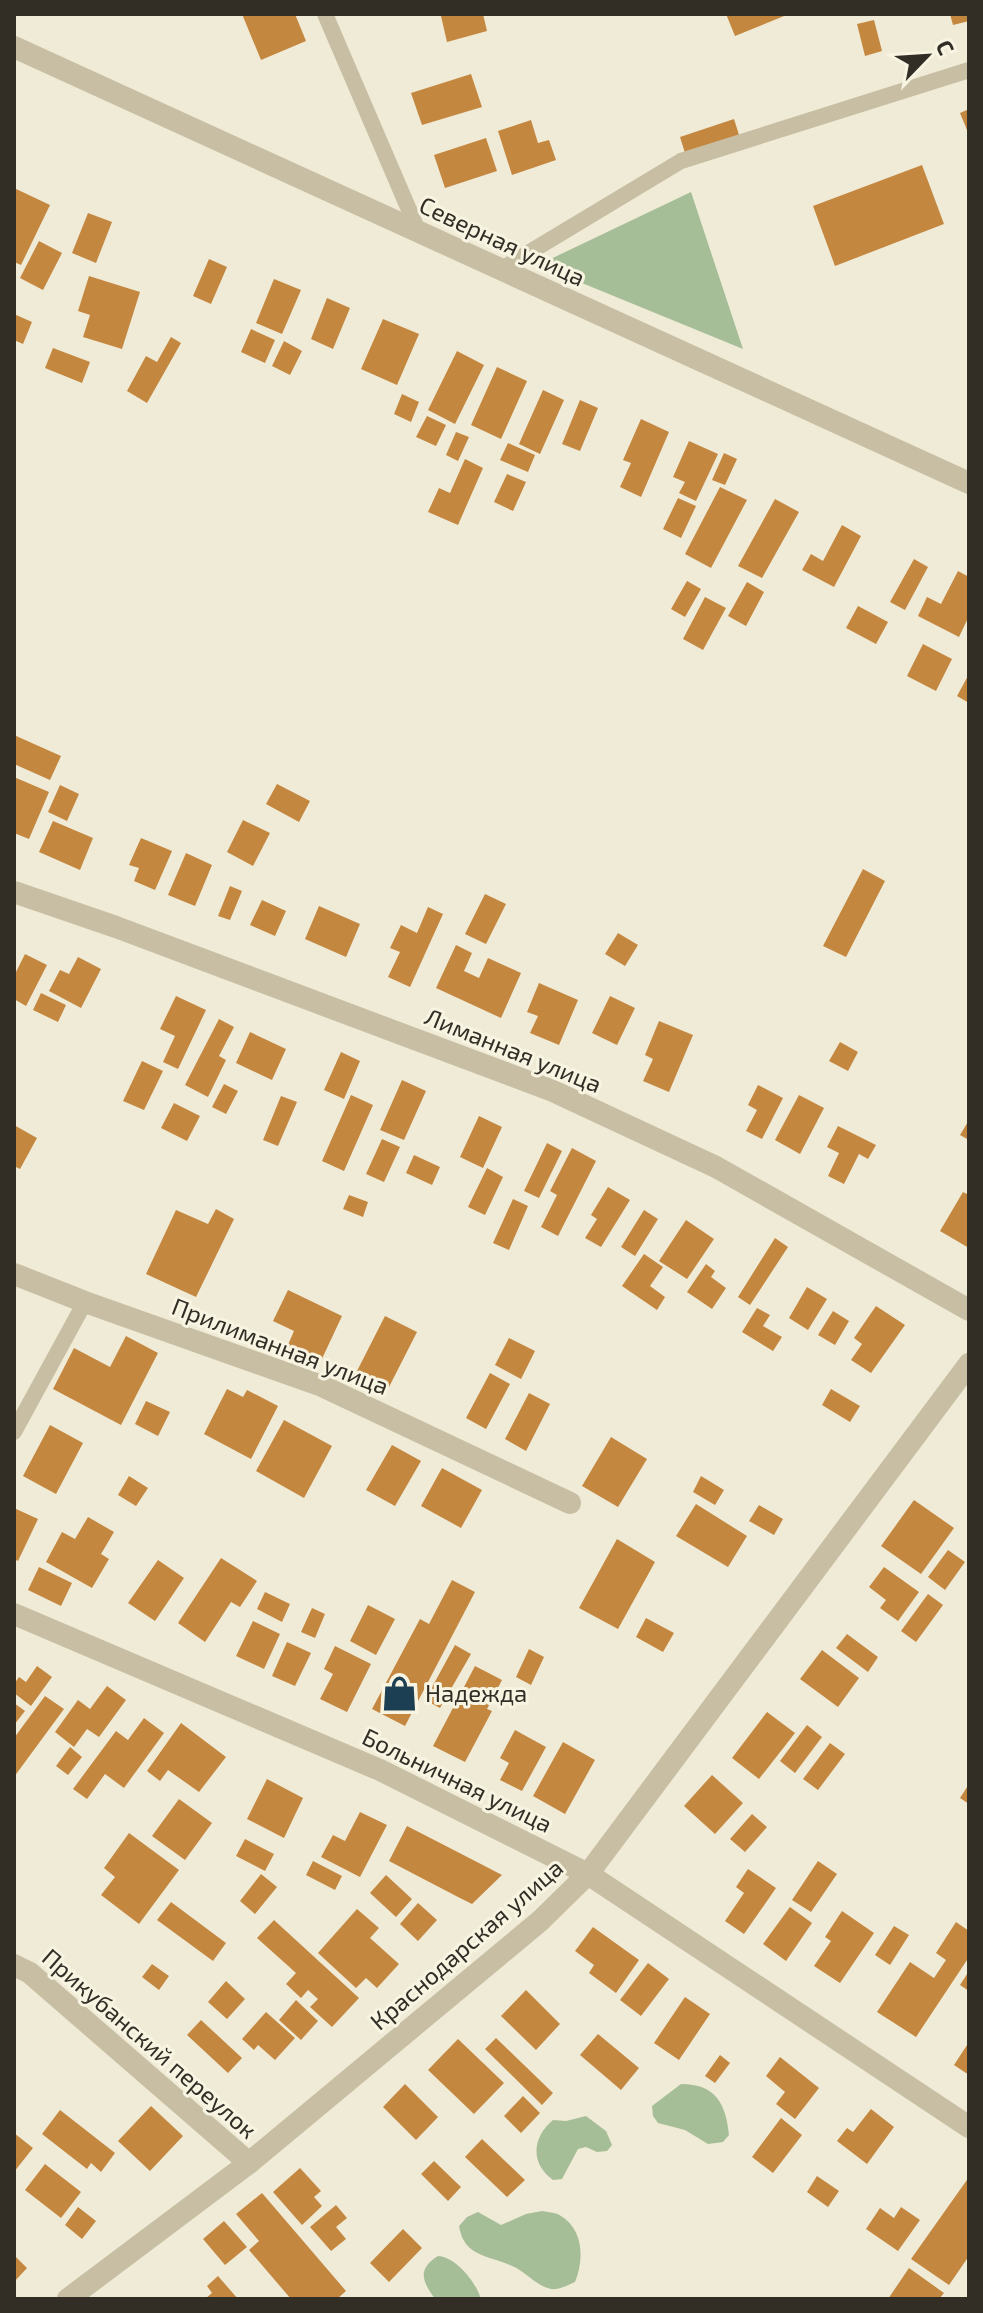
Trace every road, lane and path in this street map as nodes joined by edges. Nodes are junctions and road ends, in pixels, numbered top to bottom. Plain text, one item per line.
1 (325, 14) edge
2 (14, 47) edge
3 (969, 70) edge
4 (419, 233) junction
5 (500, 270) junction
6 (969, 483) edge
7 (14, 892) edge
8 (14, 1274) edge
9 (85, 1302) junction
10 (969, 1310) edge
11 (969, 1364) edge
12 (14, 1432) edge
13 (570, 1503) dead end
14 (14, 1614) edge
15 (588, 1874) junction
16 (14, 1965) edge
17 (969, 2127) edge
18 (249, 2163) junction
19 (68, 2299) edge

1 - 4 lane
2 - 4 street, Северная улица
3 - 5 lane
4 - 5 street, Северная улица
5 - 6 street, Северная улица
7 - 10 street, Лиманная улица
8 - 9 street, Прилиманная улица
9 - 12 lane
9 - 13 street, Прилиманная улица
11 - 15 street, Краснодарская улица
14 - 15 street, Больничная улица
15 - 17 street, Больничная улица
15 - 18 street, Краснодарская улица
16 - 18 street, Прикубанский переулок
18 - 19 street, Краснодарская улица

